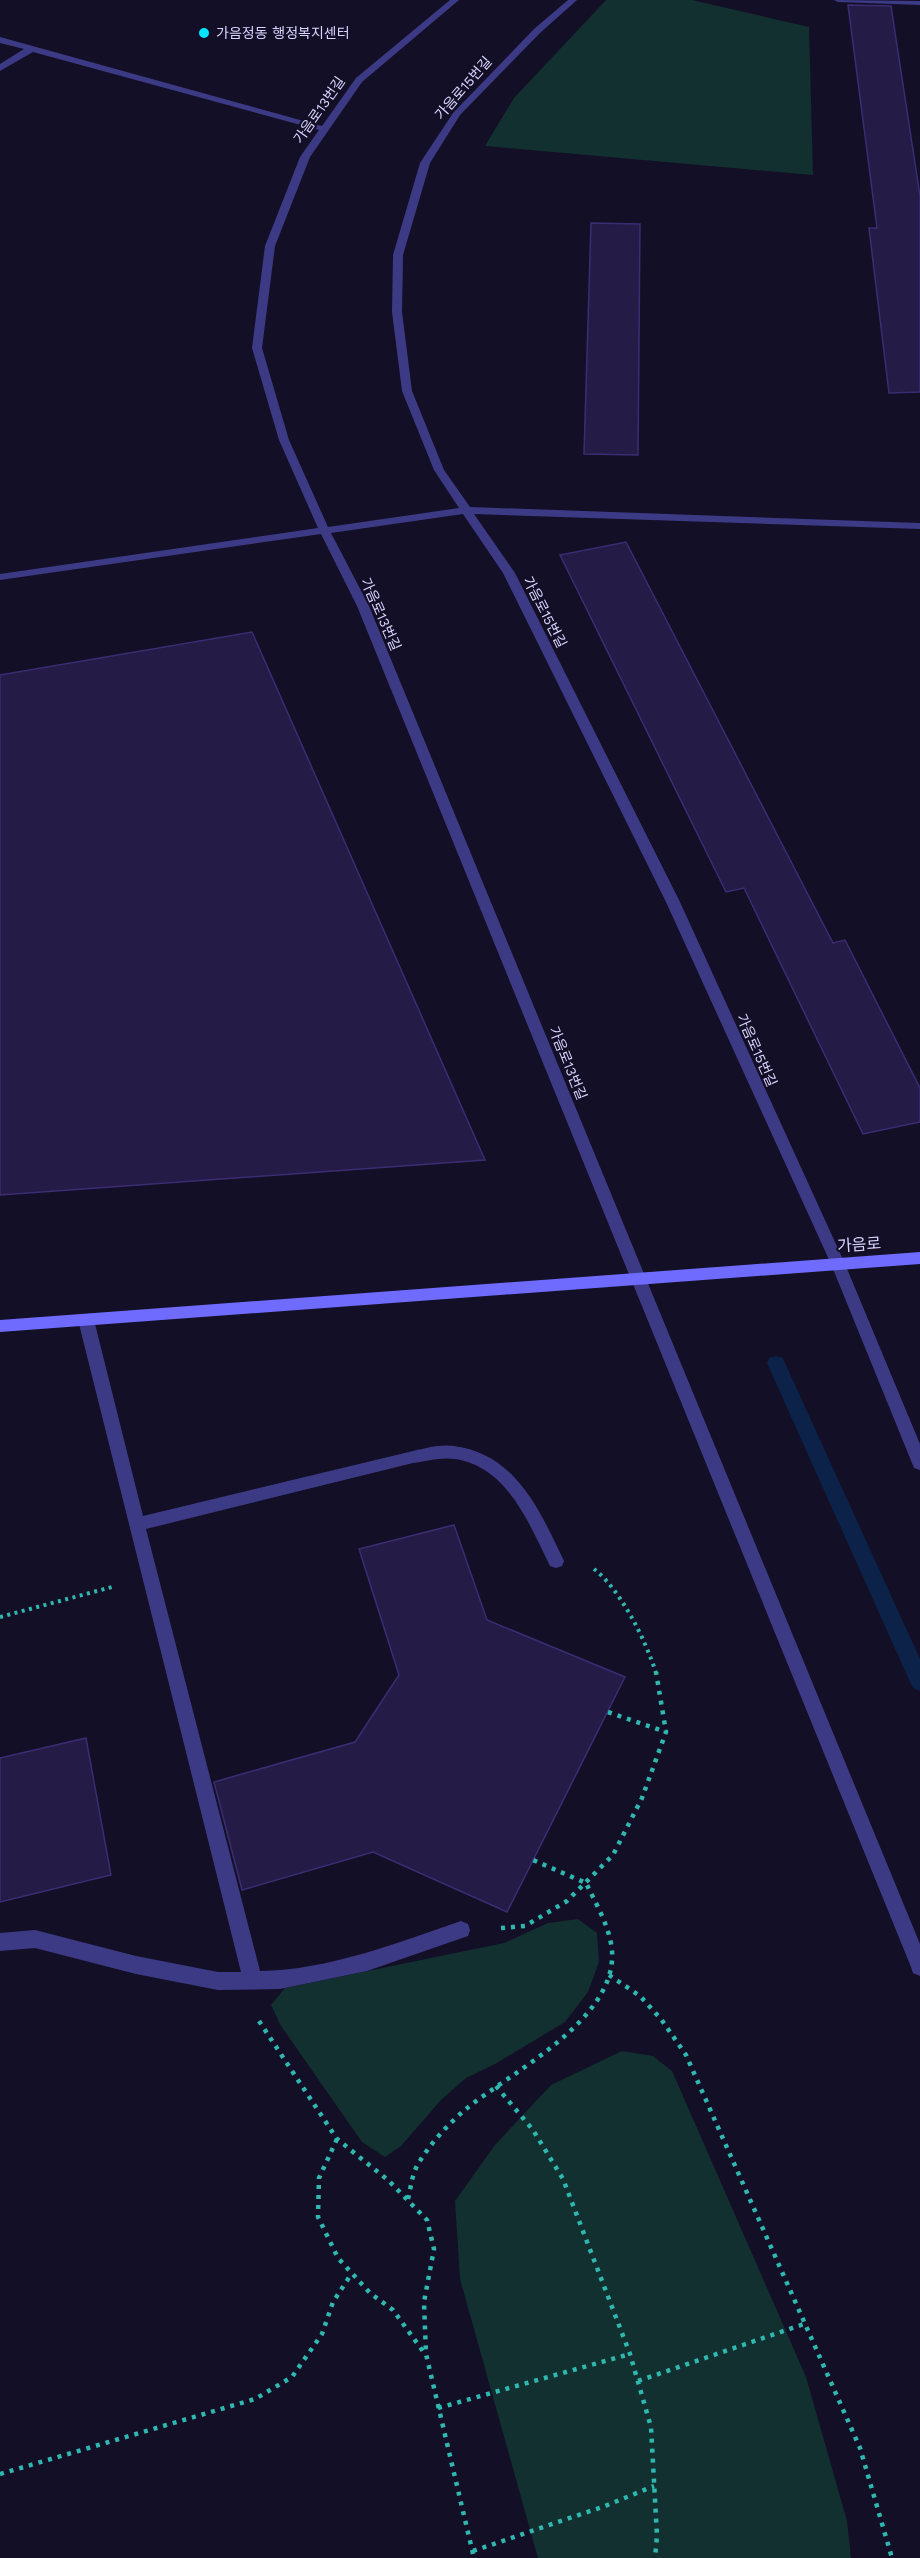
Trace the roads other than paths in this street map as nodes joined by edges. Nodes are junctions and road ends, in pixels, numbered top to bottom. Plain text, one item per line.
1 (455, 0) edge
2 (573, 0) edge
3 (838, 0) edge
4 (920, 3) edge
5 (0, 40) edge
6 (31, 48) junction
7 (0, 68) edge
8 (324, 129) junction
9 (466, 510) junction
10 (920, 526) edge
11 (325, 532) junction
12 (0, 577) edge
13 (920, 1258) edge
14 (838, 1264) junction
15 (639, 1279) junction
16 (86, 1320) junction
17 (0, 1326) edge
18 (920, 1463) edge
19 (137, 1524) junction
20 (556, 1561) dead end
21 (461, 1930) road end
22 (0, 1942) edge
23 (920, 1967) edge
24 (253, 1980) junction

1 - 8 street, 가음로13번길
2 - 9 street, 가음로15번길
3 - 4 street
5 - 6 street
6 - 7 street
6 - 8 street
8 - 11 street, 가음로13번길
9 - 10 street
9 - 11 street
9 - 14 street, 가음로15번길
11 - 12 street
11 - 15 street, 가음로13번길
13 - 14 street, 가음로
14 - 15 street, 가음로
14 - 18 street, 가음로15번길
15 - 16 street, 가음로
15 - 23 street, 가음로13번길
16 - 17 street, 가음로
16 - 19 street
19 - 20 street
19 - 24 street
21 - 24 street
22 - 24 street

